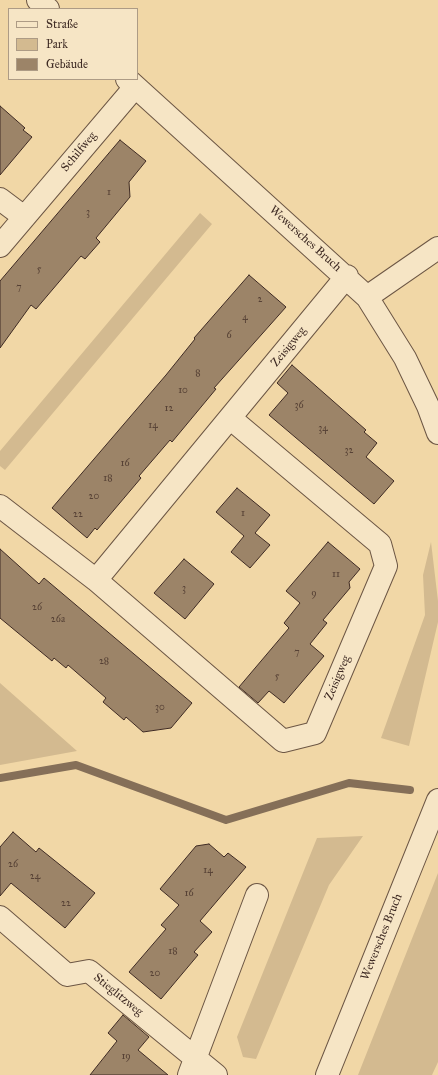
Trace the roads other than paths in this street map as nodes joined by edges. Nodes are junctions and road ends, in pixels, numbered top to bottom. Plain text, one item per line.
1 (38, 0) edge
2 (47, 8) edge
3 (131, 83) edge
4 (0, 199) edge
5 (24, 217) junction
6 (0, 246) edge
7 (438, 248) edge
8 (347, 276) junction
9 (367, 297) junction
10 (230, 418) junction
11 (438, 433) edge
12 (0, 506) edge
13 (96, 580) junction
14 (438, 800) edge
15 (258, 895) dead end
16 (0, 917) edge
17 (193, 1067) edge
18 (216, 1075) edge
19 (327, 1075) edge

1 - 2 street
3 - 5 street, Schilfweg
3 - 8 street, Wewersches Bruch
4 - 5 street
5 - 6 street, Schilfweg
7 - 9 street
8 - 9 street, Wewersches Bruch
8 - 10 street, Zeisigweg
9 - 11 street, Wewersches Bruch
10 - 13 street, Zeisigweg
10 - 13 street, Zeisigweg
12 - 13 street, Zeisigweg
14 - 19 street, Wewersches Bruch
15 - 17 street
16 - 17 street, Stieglitzweg
17 - 18 street, Stieglitzweg

